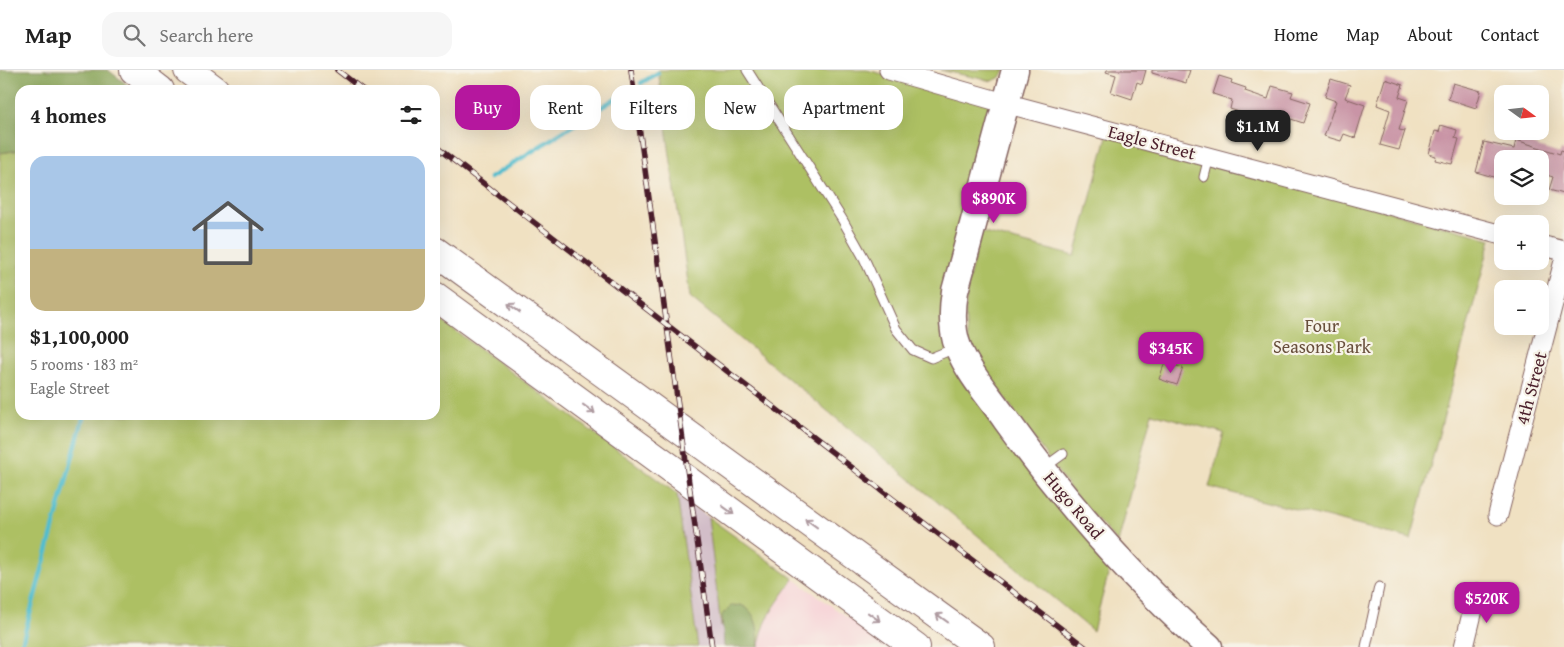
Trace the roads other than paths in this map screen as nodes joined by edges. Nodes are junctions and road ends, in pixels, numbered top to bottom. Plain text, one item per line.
1 (134, 70) edge
2 (188, 70) edge
3 (747, 70) edge
4 (889, 70) edge
5 (1015, 70) edge
6 (154, 85) edge
7 (208, 85) edge
8 (1006, 103) junction
9 (1209, 157) junction
10 (1204, 177) dead end
11 (1494, 233) edge
12 (1549, 247) edge
13 (1564, 251) edge
14 (440, 255) edge
15 (1564, 262) edge
16 (440, 300) edge
17 (958, 347) junction
18 (1498, 515) dead end
19 (1379, 587) dead end
20 (1477, 593) dead end
21 (916, 647) edge
22 (981, 647) edge
23 (1209, 647) edge
24 (1366, 647) edge
25 (1464, 647) edge

1 - 6 main road
2 - 7 main road
3 - 17 lane
4 - 8 street, Eagle Street
5 - 8 street, Hugo Road
8 - 9 street, Eagle Street
8 - 17 street, Hugo Road
9 - 10 lane
9 - 11 street, Eagle Street
12 - 13 street
22 -> 14 main road
15 - 18 street, 4th Street
16 -> 21 main road
17 - 23 street, Hugo Road
19 - 24 lane
20 - 25 street

